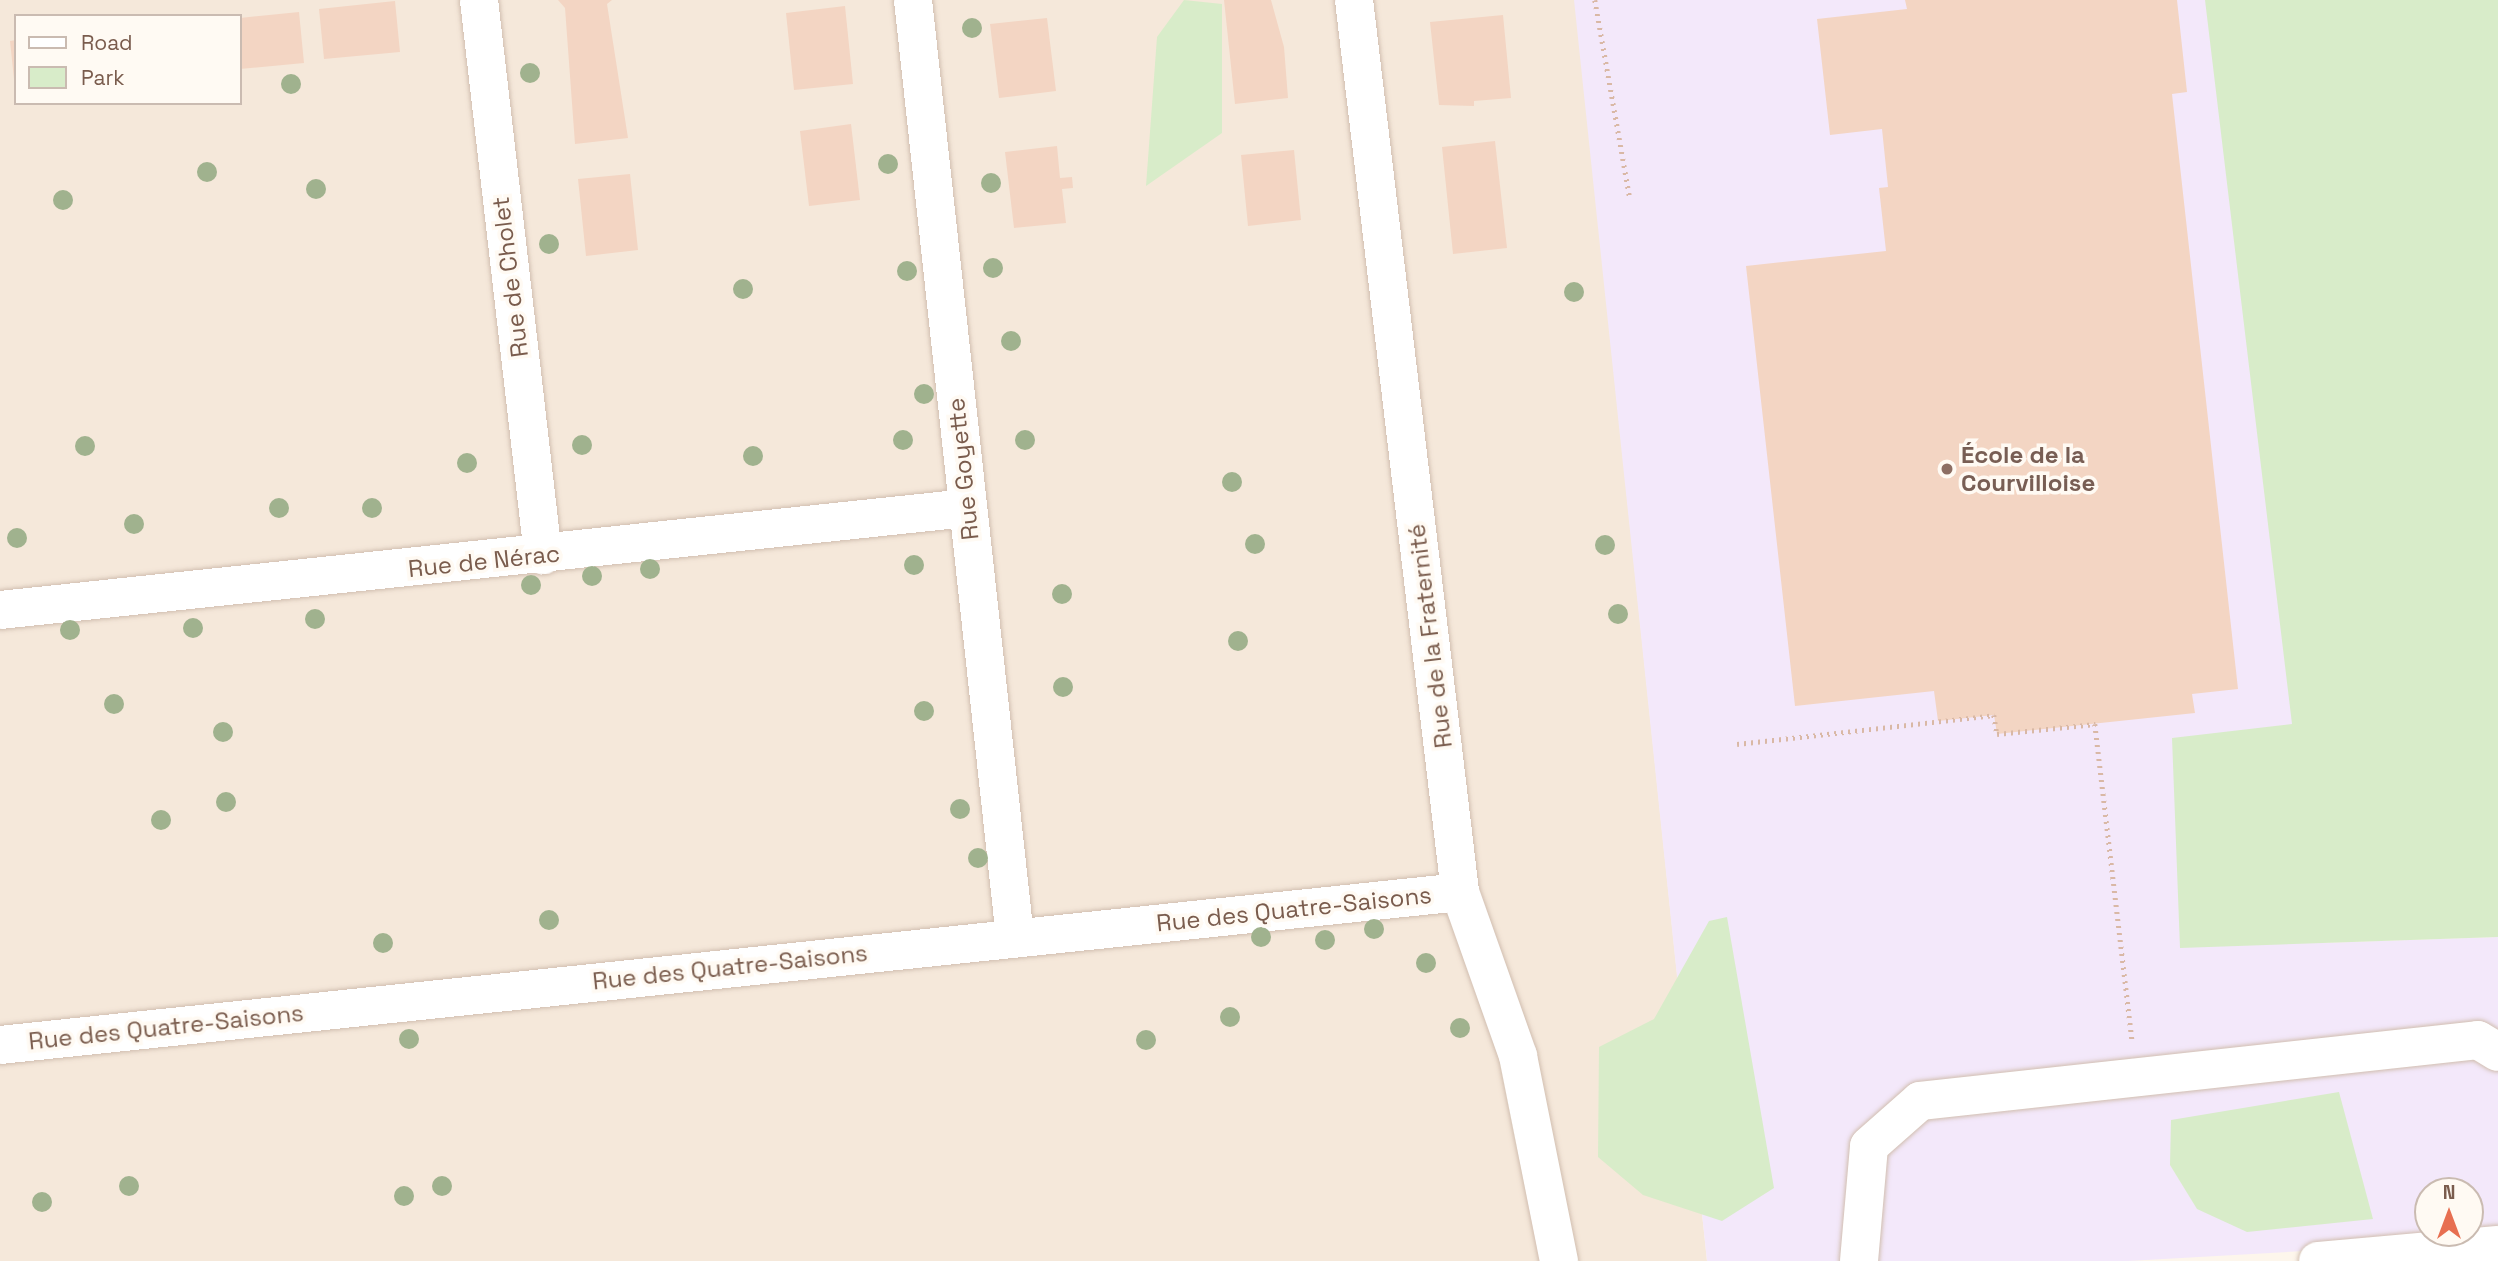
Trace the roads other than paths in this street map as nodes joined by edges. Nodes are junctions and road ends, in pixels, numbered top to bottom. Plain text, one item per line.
1 (479, 0) edge
2 (913, 0) edge
3 (1354, 0) edge
4 (967, 508) junction
5 (543, 555) junction
6 (0, 610) edge
7 (1460, 892) junction
8 (1015, 937) junction
9 (0, 1045) edge
10 (2498, 1052) edge
11 (2498, 1245) edge
12 (1559, 1261) edge
13 (1859, 1261) edge
14 (2318, 1261) edge

1 - 5 street, Rue de Cholet
2 - 4 street, Rue Goyette
3 - 7 street, Rue de la Fraternité
4 - 5 street, Rue de Nérac
4 - 8 street, Rue Goyette
5 - 6 street, Rue de Nérac
7 - 8 street, Rue des Quatre-Saisons
7 - 12 street, Rue de la Fraternité
8 - 9 street, Rue des Quatre-Saisons
10 - 13 street
11 - 14 street

